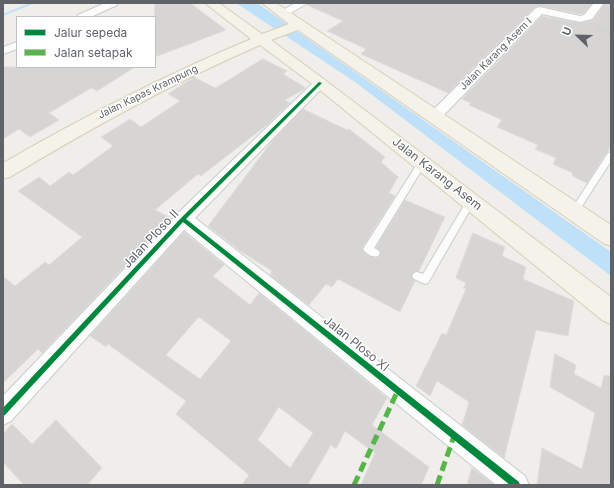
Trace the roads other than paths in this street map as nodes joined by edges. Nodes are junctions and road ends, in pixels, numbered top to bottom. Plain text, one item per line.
1 (113, 3) edge
2 (211, 3) edge
3 (268, 3) edge
4 (303, 3) edge
5 (599, 3) edge
6 (542, 7) edge
7 (282, 13) junction
8 (84, 16) edge
9 (296, 26) junction
10 (262, 39) junction
11 (16, 45) edge
12 (3, 51) edge
13 (320, 83) junction
14 (434, 117) junction
15 (611, 155) edge
16 (422, 163) junction
17 (3, 172) edge
18 (471, 201) junction
19 (574, 212) junction
20 (183, 219) junction
21 (611, 238) edge
22 (376, 254) dead end
23 (417, 276) dead end
24 (611, 312) edge
25 (3, 413) edge
26 (516, 485) edge

1 - 8 street
2 - 10 main road, Jalan Karang Asem
3 - 7 main road
4 - 7 street
5 - 6 street, Jalan Karang Asem I
6 - 14 street, Jalan Karang Asem I
7 - 9 main road
9 - 10 main road, Jalan Kapas Krampung
9 - 14 main road
10 - 13 main road, Jalan Karang Asem
10 - 17 main road, Jalan Kapas Krampung
11 - 12 street
13 - 16 main road, Jalan Karang Asem
13 - 20 street, Jalan Ploso II
14 - 19 main road
15 - 19 lane
16 - 18 main road, Jalan Karang Asem
16 - 22 lane
18 - 23 lane
18 - 24 main road, Jalan Karang Asem
19 - 21 main road
20 - 25 street, Jalan Ploso II
20 - 26 street, Jalan Ploso XI

